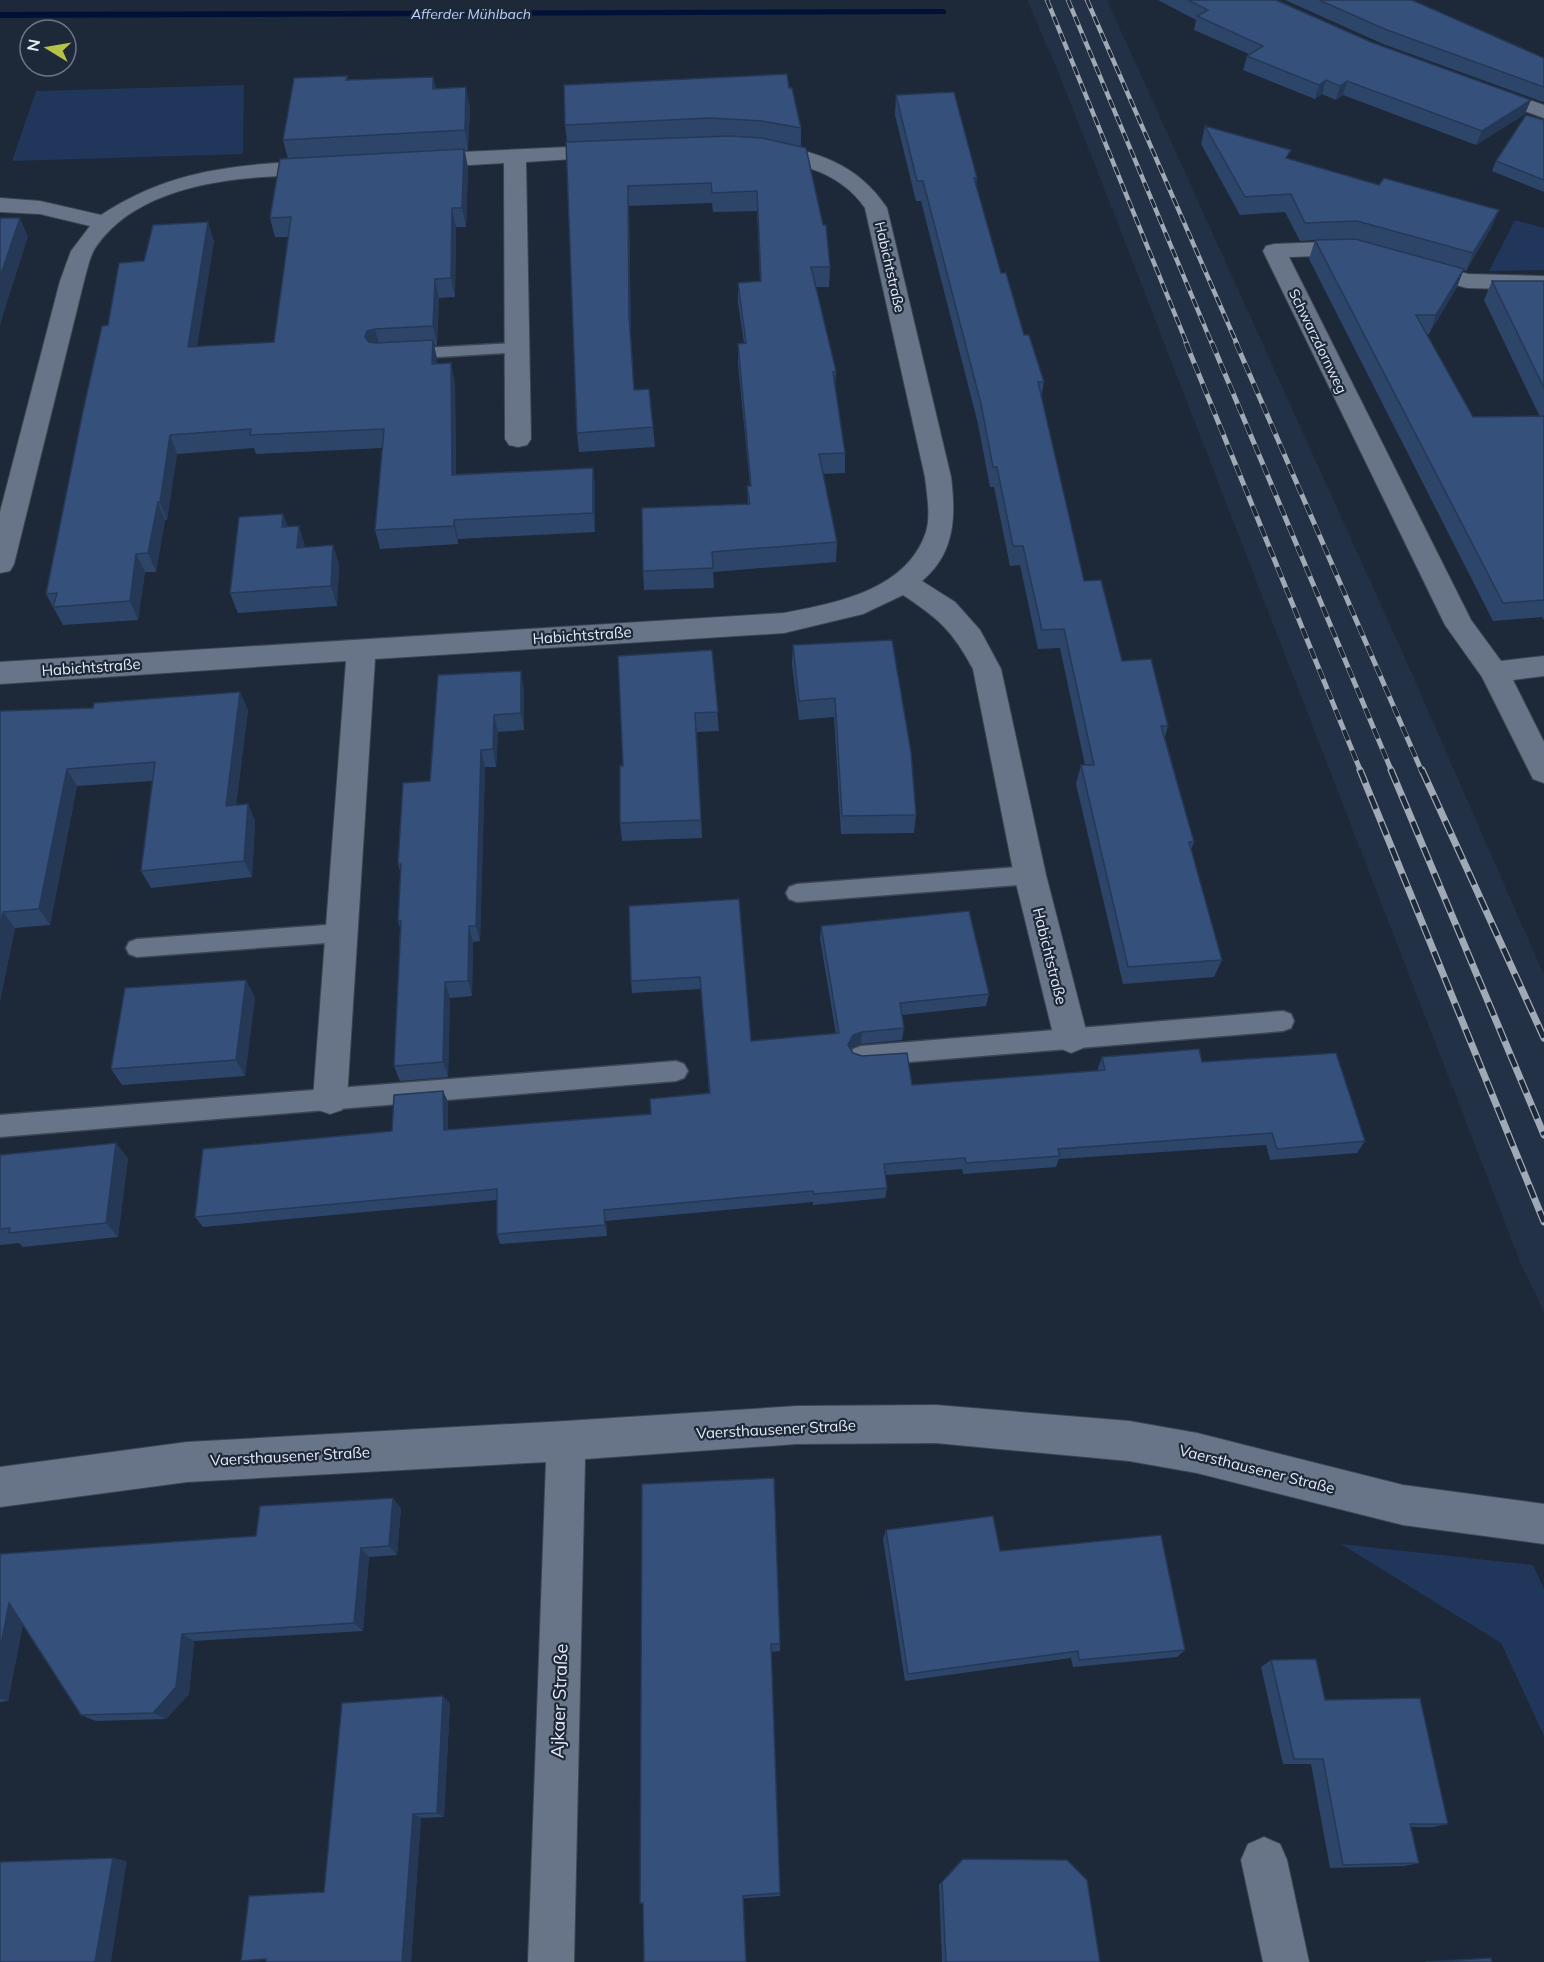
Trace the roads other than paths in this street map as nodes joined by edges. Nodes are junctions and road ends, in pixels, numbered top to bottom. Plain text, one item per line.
1 (1470, 85) edge
2 (1544, 112) edge
3 (746, 147) edge
4 (630, 150) edge
5 (514, 156) junction
6 (400, 162) edge
7 (342, 166) edge
8 (0, 205) edge
9 (104, 223) junction
10 (1544, 283) edge
11 (515, 348) junction
12 (392, 355) edge
13 (518, 439) dead end
14 (0, 564) edge
15 (904, 583) junction
16 (361, 650) junction
17 (1544, 666) edge
18 (1494, 672) junction
19 (0, 673) edge
20 (1544, 771) edge
21 (1030, 875) junction
22 (797, 893) dead end
23 (340, 933) junction
24 (137, 948) dead end
25 (1283, 1021) dead end
26 (1071, 1038) junction
27 (861, 1056) edge
28 (676, 1071) dead end
29 (330, 1099) junction
30 (0, 1126) edge
31 (566, 1441) junction
32 (0, 1487) edge
33 (1544, 1524) edge
34 (1264, 1860) dead end
35 (551, 1962) edge
36 (1286, 1962) edge

1 - 2 street
3 - 15 street, Habichtstraße
4 - 5 street
5 - 6 street
5 - 11 street
7 - 9 street
8 - 9 street
9 - 14 street
10 - 18 street, Schwarzdornweg
11 - 12 lane
11 - 13 street
15 - 16 street, Habichtstraße
15 - 21 street, Habichtstraße
16 - 19 street, Habichtstraße
16 - 23 street
17 - 18 street
18 - 20 street, Schwarzdornweg
21 - 22 lane
21 - 26 street, Habichtstraße
23 - 24 lane
23 - 29 street
25 - 26 lane
26 - 27 lane
28 - 29 lane
29 - 30 lane
31 - 32 street, Vaersthausener Straße
31 - 33 street, Vaersthausener Straße
31 - 35 street, Ajkaer Straße
34 - 36 street

